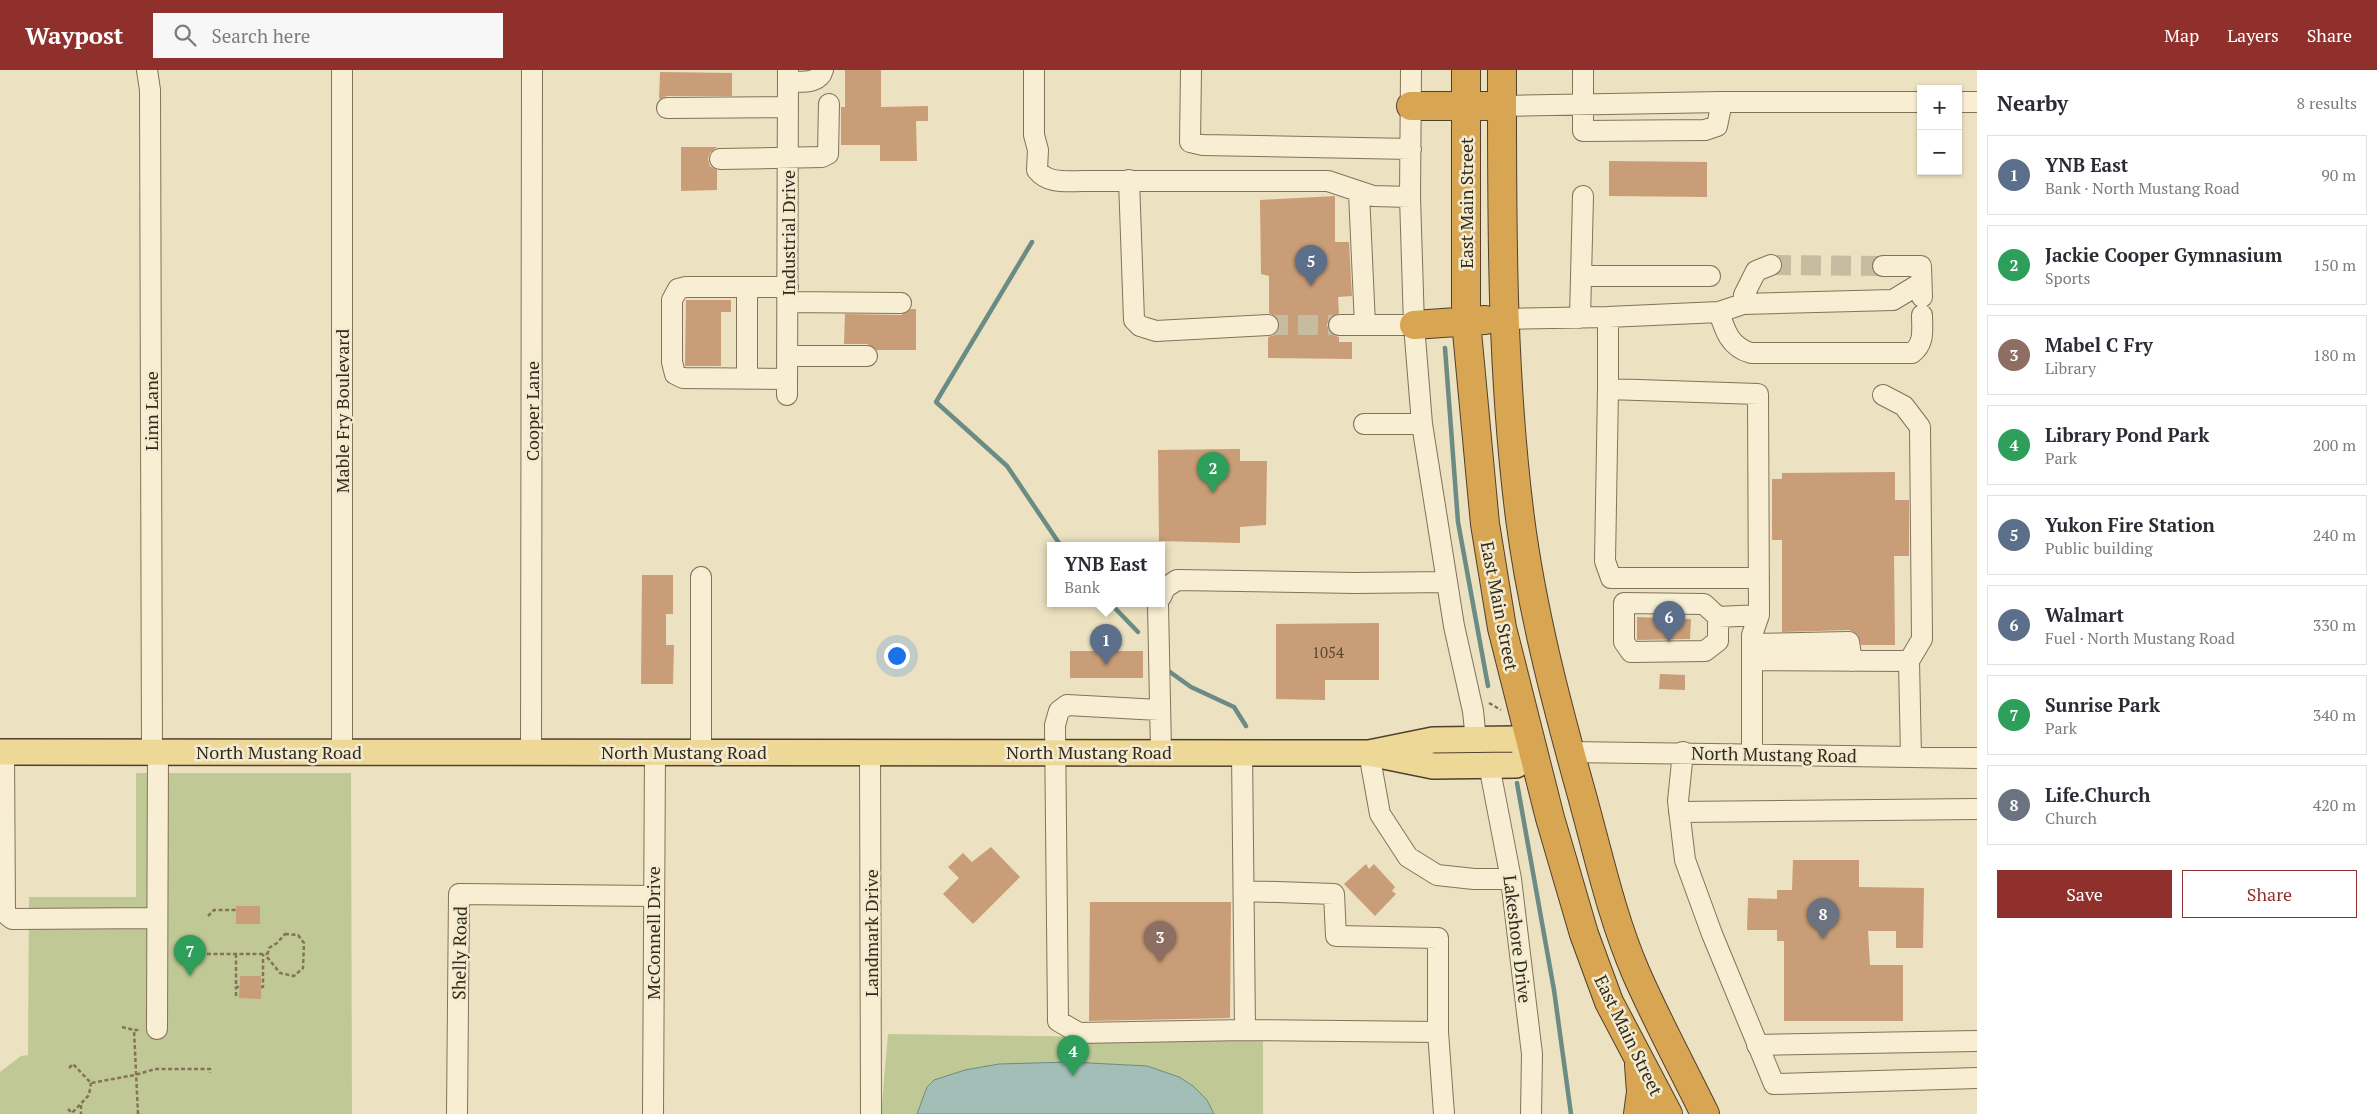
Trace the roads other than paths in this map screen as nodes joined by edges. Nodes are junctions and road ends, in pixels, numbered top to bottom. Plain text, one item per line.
1 (147, 70) edge
2 (342, 70) edge
3 (532, 70) edge
4 (824, 70) edge
5 (1034, 70) edge
6 (1191, 70) edge
7 (1411, 70) edge
8 (1466, 70) edge
9 (1502, 70) edge
10 (1583, 70) edge
11 (788, 76) edge
12 (1722, 102) junction
13 (1917, 102) edge
14 (1962, 102) edge
15 (1977, 102) edge
16 (829, 104) dead end
17 (1411, 106) junction
18 (1466, 106) junction
19 (1502, 106) junction
20 (1583, 106) junction
21 (788, 107) junction
22 (667, 108) dead end
23 (1411, 149) junction
24 (788, 158) junction
25 (720, 159) dead end
26 (1129, 180) junction
27 (1360, 193) junction
28 (1582, 196) dead end
29 (1410, 197) junction
30 (1771, 265) tunnel mouth
31 (1883, 266) tunnel mouth
32 (1582, 276) junction
33 (1710, 276) dead end
34 (747, 287) junction
35 (788, 295) junction
36 (1922, 299) junction
37 (901, 303) dead end
38 (1743, 304) junction
39 (1719, 312) junction
40 (1608, 317) junction
41 (1580, 318) junction
42 (1504, 319) junction
43 (1466, 321) junction
44 (1268, 325) tunnel mouth
45 (1339, 325) tunnel mouth
46 (1365, 325) junction
47 (1414, 325) junction
48 (787, 356) junction
49 (867, 356) dead end
50 (747, 379) junction
51 (1608, 389) junction
52 (1883, 395) dead end
53 (1364, 424) dead end
54 (1422, 424) junction
55 (701, 577) dead end
56 (1610, 578) junction
57 (1759, 578) junction
58 (1447, 582) junction
59 (1165, 588) edge
60 (1624, 603) junction
61 (1158, 607) edge
62 (1759, 615) junction
63 (1718, 617) junction
64 (1752, 652) junction
65 (1909, 661) junction
66 (1160, 710) junction
67 (1476, 740) junction
68 (2, 752) edge
69 (155, 752) junction
70 (342, 752) junction
71 (531, 752) junction
72 (654, 752) junction
73 (702, 752) junction
74 (870, 752) junction
75 (1056, 752) junction
76 (1162, 752) junction
77 (1242, 752) junction
78 (1570, 752) junction
79 (1683, 752) junction
80 (1369, 753) junction
81 (1534, 754) junction
82 (1752, 754) junction
83 (1910, 757) junction
84 (1977, 758) edge
85 (1489, 765) junction
86 (2, 803) edge
87 (1977, 809) edge
88 (1679, 812) junction
89 (1511, 879) junction
90 (1244, 891) junction
91 (653, 896) junction
92 (157, 918) junction
93 (157, 1029) road end
94 (1245, 1030) junction
95 (1438, 1032) junction
96 (1977, 1041) edge
97 (1757, 1045) junction
98 (1638, 1059) junction
99 (1977, 1078) edge
100 (458, 1114) edge
101 (653, 1114) edge
102 (871, 1114) edge
103 (1444, 1114) edge
104 (1531, 1114) edge
105 (1638, 1114) edge
106 (1668, 1114) edge
107 (1705, 1114) edge

1 - 69 street, Linn Lane
2 - 70 street, Mable Fry Boulevard
3 - 71 street, Cooper Lane
4 - 11 street
5 - 26 street
6 - 23 street
7 - 17 street
8 - 18 highway, East Main Street
9 - 19 highway, East Main Street
10 - 20 street
11 - 21 street, Industrial Drive
12 - 13 street
12 - 20 street
12 - 20 street
14 - 15 street
16 - 24 street
17 - 18 highway
17 - 23 street
18 - 19 highway
18 - 43 highway, East Main Street
19 - 20 street
19 - 42 highway, East Main Street
21 - 22 street
21 - 24 street, Industrial Drive
23 - 29 street
24 - 25 street
24 - 35 street, Industrial Drive
26 - 27 street
26 - 44 street
27 - 29 street
27 - 46 street
28 - 32 street
29 - 47 street
30 - 38 street
31 - 36 street
32 - 33 street
32 - 41 street
34 - 35 street
34 - 50 street
34 - 50 street
35 - 37 street
35 - 48 street, Industrial Drive
36 - 38 street
36 - 39 street
38 - 39 street
39 - 40 street
40 - 41 street
40 - 51 street
41 - 42 street
42 - 43 highway
42 - 78 highway, East Main Street
43 - 47 highway
43 - 81 highway, East Main Street
45 - 46 street
46 - 47 street
47 - 54 street
48 - 49 street
48 - 50 street, Industrial Drive
51 - 56 street
51 - 57 street
52 - 65 street
53 - 54 street
54 - 58 street
55 - 73 street
56 - 57 street
56 - 60 street
57 - 62 street
58 - 59 street
58 - 67 street
60 - 63 street
60 - 63 street
61 - 66 street
62 - 63 street
62 - 64 street
64 - 65 street
64 - 82 street
65 - 83 street
66 - 75 street
66 - 76 street
67 - 80 main road, North Mustang Road
67 - 81 main road, North Mustang Road
68 - 69 main road, North Mustang Road
68 - 86 street
69 - 70 main road, North Mustang Road
69 - 92 street, Linn Lane
70 - 71 main road, North Mustang Road
71 - 72 main road, North Mustang Road
72 - 73 main road, North Mustang Road
72 - 91 street, McConnell Drive
73 - 74 main road, North Mustang Road
74 - 75 main road, North Mustang Road
74 - 102 street, Landmark Drive
75 - 76 main road, North Mustang Road
75 - 94 street
76 - 77 main road, North Mustang Road
77 - 80 main road, North Mustang Road
77 - 90 street
78 - 79 street, North Mustang Road
78 - 81 highway
78 - 107 highway, East Main Street
79 - 82 street, North Mustang Road
79 - 88 street
80 - 85 main road, North Mustang Road
80 - 89 street
81 - 85 main road, North Mustang Road
81 - 98 highway, East Main Street
82 - 83 street, North Mustang Road
83 - 84 street, North Mustang Road
85 - 89 street, Lakeshore Drive
86 - 92 street
87 - 88 street
88 - 97 street
89 - 104 street, Lakeshore Drive
90 - 94 street
90 - 95 street
91 - 100 street, Shelly Road
91 - 101 street, McConnell Drive
92 - 93 street, Linn Lane
94 - 95 street
95 - 103 street
96 - 97 street
97 - 99 street
98 - 105 highway
98 - 106 highway, East Main Street

